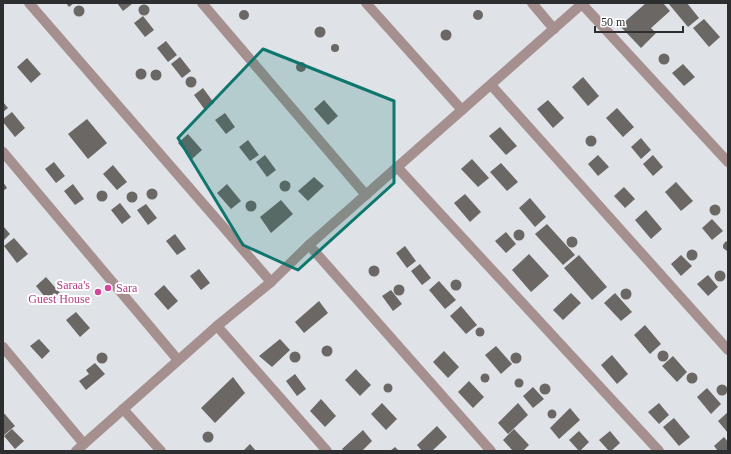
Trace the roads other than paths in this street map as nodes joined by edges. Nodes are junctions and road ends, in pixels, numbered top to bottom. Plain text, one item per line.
1 (29, 3) edge
2 (202, 3) edge
3 (366, 3) edge
4 (532, 3) edge
5 (583, 4) edge
6 (554, 29) junction
7 (491, 85) junction
8 (462, 110) junction
9 (3, 152) edge
10 (728, 162) edge
11 (397, 167) junction
12 (366, 195) junction
13 (309, 245) junction
14 (271, 282) junction
15 (217, 326) junction
16 (3, 347) edge
17 (728, 350) edge
18 (178, 360) junction
19 (123, 409) junction
20 (84, 444) junction
21 (76, 451) edge
22 (161, 451) edge
23 (328, 451) edge
24 (491, 451) edge
25 (659, 451) edge

1 - 14 street
2 - 12 street
3 - 8 street
4 - 6 street
5 - 6 street
5 - 10 street
6 - 7 street
7 - 8 street
7 - 17 street
8 - 11 street
9 - 18 street
11 - 12 street
11 - 25 street
12 - 13 street
13 - 14 street
13 - 24 street
14 - 15 street
15 - 18 street
15 - 23 street
16 - 20 street
18 - 19 street
19 - 20 street
19 - 22 street
20 - 21 street

